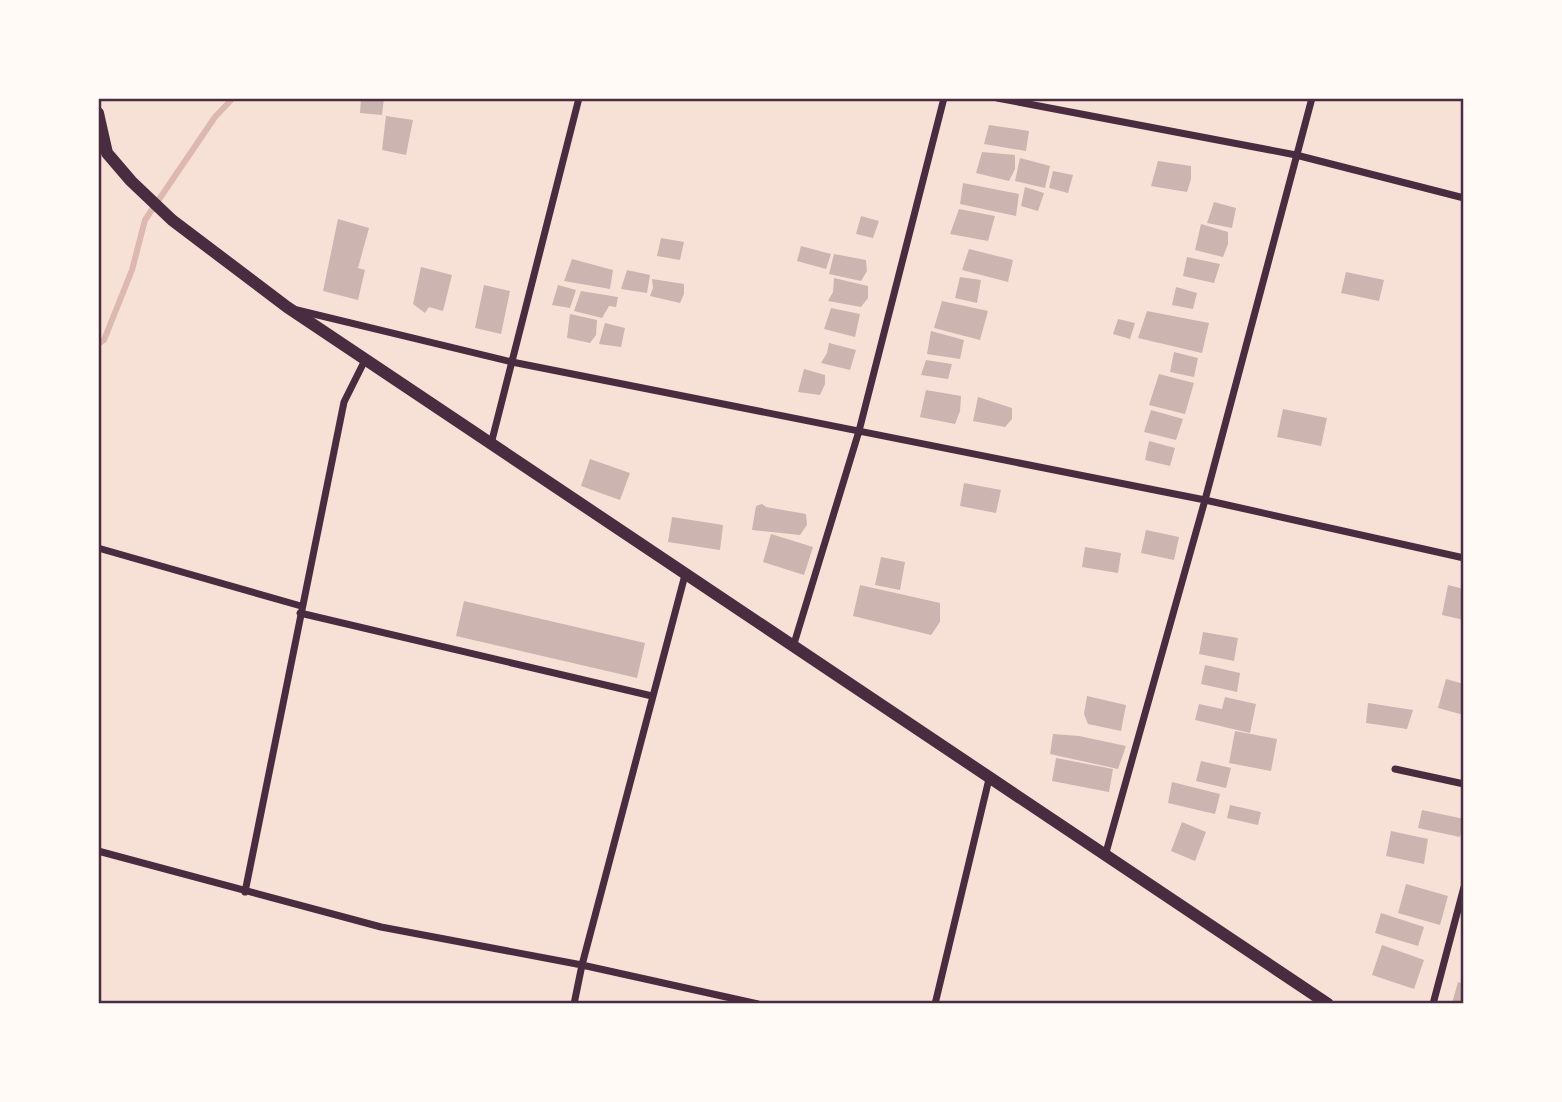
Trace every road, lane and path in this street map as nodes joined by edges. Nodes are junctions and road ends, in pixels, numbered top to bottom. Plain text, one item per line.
1 (579, 98) edge
2 (944, 98) edge
3 (997, 98) edge
4 (1312, 98) edge
5 (98, 113) edge
6 (102, 155) edge
7 (1296, 155) junction
8 (1464, 198) edge
9 (287, 307) junction
10 (365, 360) junction
11 (512, 362) junction
12 (859, 431) junction
13 (491, 444) junction
14 (1205, 500) junction
15 (98, 548) edge
16 (1464, 558) edge
17 (685, 575) junction
18 (301, 609) junction
19 (793, 647) junction
20 (652, 696) junction
21 (1395, 769) dead end
22 (989, 779) junction
23 (1464, 784) edge
24 (98, 851) edge
25 (1105, 856) junction
26 (1464, 887) edge
27 (245, 892) junction
28 (582, 965) junction
29 (1311, 999) edge
30 (574, 1004) edge
31 (758, 1004) edge
32 (935, 1004) edge
33 (1328, 1004) edge
34 (1433, 1004) edge

1 - 11 street
2 - 12 street
3 - 7 street
4 - 7 street
5 - 6 street
6 - 9 street
7 - 8 street
7 - 14 street
9 - 10 street
9 - 11 street
10 - 13 street
10 - 18 street
11 - 12 street
11 - 13 street
12 - 14 street
12 - 19 street
13 - 17 street
14 - 16 street
14 - 25 street
15 - 18 street
17 - 19 street
17 - 20 street
18 - 20 street
18 - 27 street
19 - 22 street
20 - 28 street
21 - 23 street
22 - 25 street
22 - 32 street
24 - 27 street
25 - 29 street
26 - 34 street
27 - 28 street
28 - 30 street
28 - 31 street
29 - 33 street

